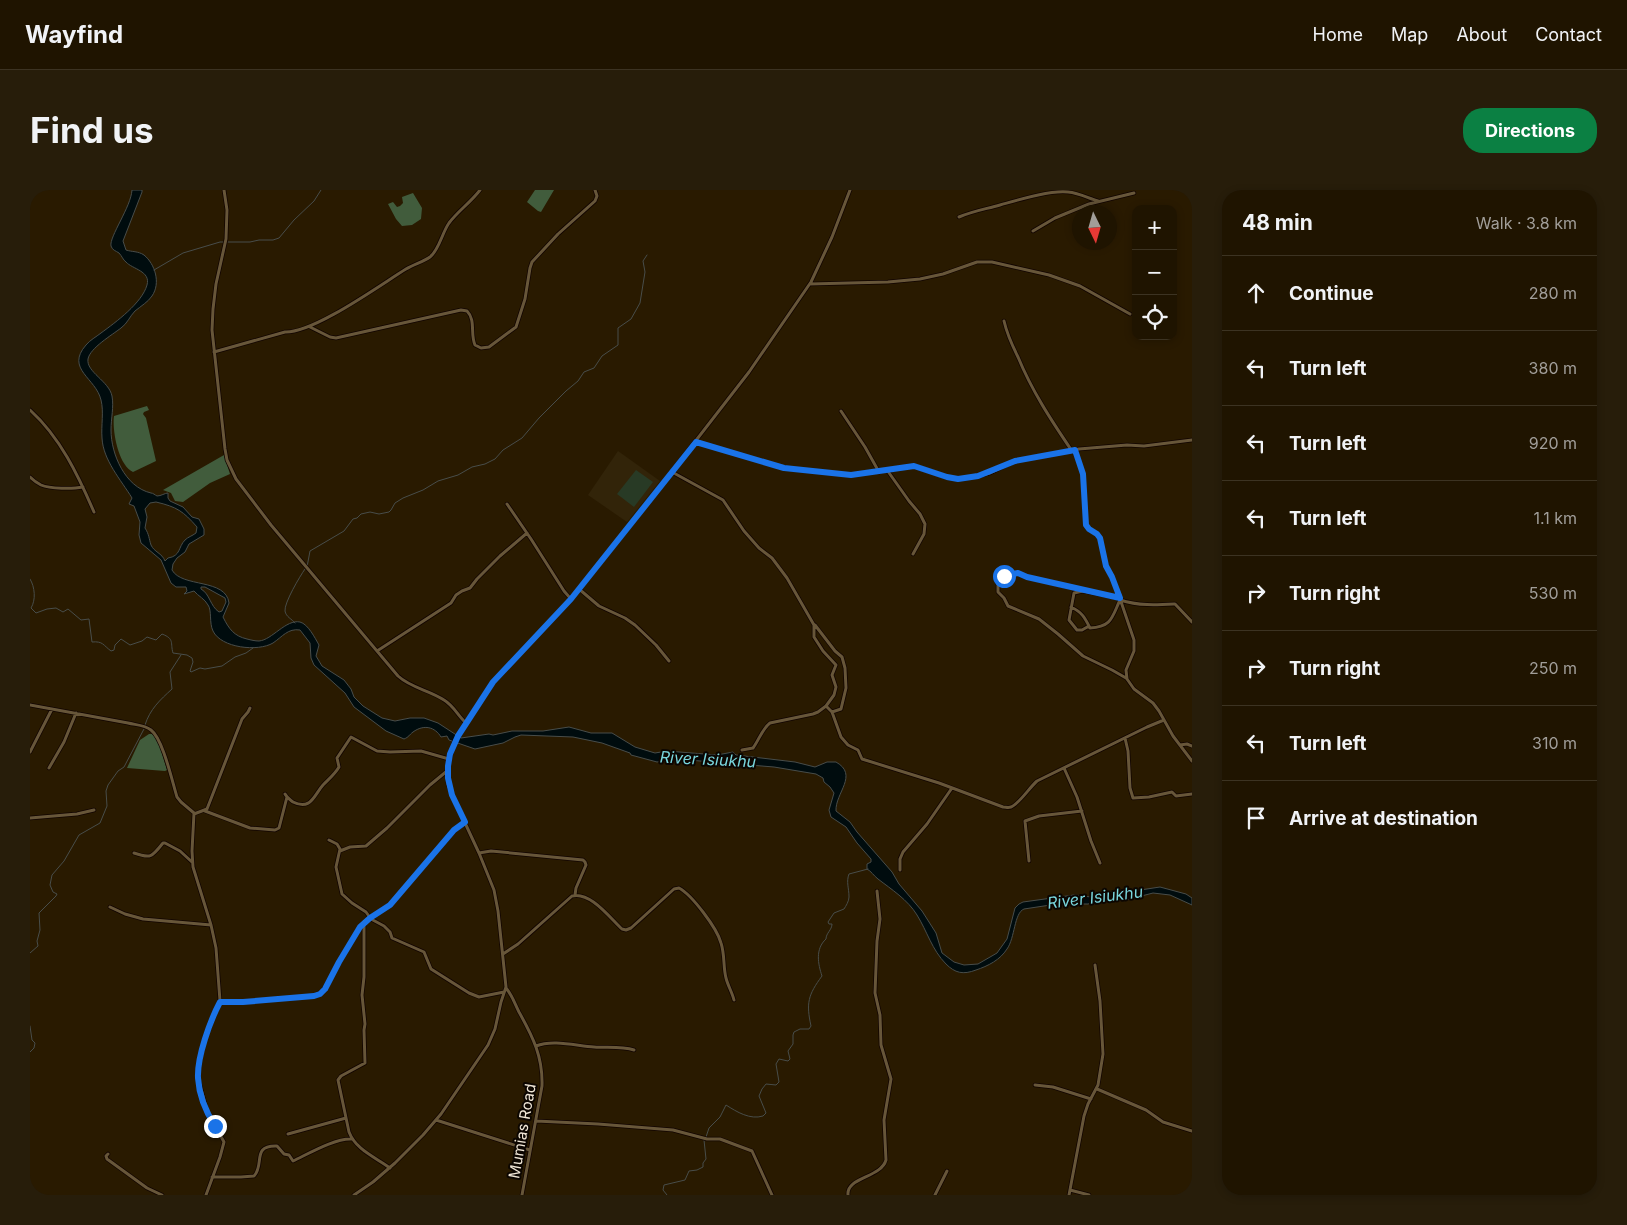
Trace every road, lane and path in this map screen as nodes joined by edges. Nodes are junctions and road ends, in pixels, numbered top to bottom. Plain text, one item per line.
1 (224, 190) edge
2 (480, 190) edge
3 (595, 190) edge
4 (850, 190) edge
5 (1134, 194) dead end
6 (1098, 201) junction
7 (959, 217) dead end
8 (1033, 232) dead end
9 (810, 284) junction
10 (1130, 314) dead end
11 (1004, 321) dead end
12 (310, 327) junction
13 (214, 352) junction
14 (30, 410) edge
15 (841, 411) dead end
16 (1192, 440) edge
17 (696, 442) junction
18 (1074, 450) junction
19 (887, 470) junction
20 (672, 472) junction
21 (879, 472) junction
22 (30, 477) edge
23 (83, 486) junction
24 (507, 504) dead end
25 (94, 512) dead end
26 (527, 533) junction
27 (913, 554) dead end
28 (579, 589) junction
29 (1086, 592) junction
30 (571, 599) junction
31 (1120, 599) junction
32 (1072, 607) junction
33 (1192, 622) edge
34 (814, 625) junction
35 (1089, 626) junction
36 (377, 651) junction
37 (669, 661) dead end
38 (1126, 670) junction
39 (1118, 674) junction
40 (1127, 679) junction
41 (30, 705) edge
42 (826, 706) junction
43 (250, 708) dead end
44 (52, 709) junction
45 (832, 712) junction
46 (76, 713) junction
47 (1164, 720) junction
48 (466, 723) junction
49 (1125, 738) junction
50 (1180, 746) junction
51 (1192, 746) edge
52 (742, 750) dead end
53 (30, 752) edge
54 (449, 759) junction
55 (1192, 761) edge
56 (49, 768) dead end
57 (1064, 768) junction
58 (447, 771) junction
59 (952, 788) junction
60 (1192, 794) edge
61 (94, 810) dead end
62 (205, 810) junction
63 (1082, 811) junction
64 (194, 814) junction
65 (30, 818) edge
66 (465, 822) junction
67 (329, 840) dead end
68 (340, 851) junction
69 (134, 853) dead end
70 (479, 853) junction
71 (1029, 861) dead end
72 (193, 863) junction
73 (1100, 863) dead end
74 (900, 870) dead end
75 (877, 891) dead end
76 (575, 895) junction
77 (110, 907) dead end
78 (370, 918) junction
79 (364, 924) junction
80 (211, 925) junction
81 (503, 954) junction
82 (1095, 965) dead end
83 (505, 990) junction
84 (734, 1000) dead end
85 (220, 1002) junction
86 (536, 1046) junction
87 (634, 1050) dead end
88 (1035, 1085) dead end
89 (1097, 1089) junction
90 (1091, 1099) junction
91 (346, 1118) junction
92 (436, 1120) junction
93 (536, 1121) junction
94 (1192, 1132) edge
95 (288, 1134) dead end
96 (352, 1139) junction
97 (530, 1150) junction
98 (108, 1154) dead end
99 (390, 1168) junction
100 (947, 1172) dead end
101 (212, 1177) junction
102 (1070, 1190) junction
103 (162, 1195) edge
104 (206, 1195) edge
105 (354, 1195) edge
106 (522, 1195) edge
107 (772, 1195) edge
108 (848, 1195) edge
109 (935, 1195) edge
110 (1069, 1195) edge
111 (1089, 1195) edge

1 - 13 street
2 - 12 street
3 - 12 street
4 - 9 street
5 - 6 street
6 - 7 street
6 - 8 street
9 - 10 street
9 - 17 street
11 - 18 street
12 - 13 street
13 - 36 street
14 - 23 street
15 - 21 street
16 - 18 street
17 - 20 street
17 - 21 street
18 - 19 street
18 - 31 street
19 - 21 street
19 - 27 street
20 - 28 street
20 - 34 street
22 - 23 street
23 - 25 street
24 - 26 street
26 - 30 street
26 - 36 street
28 - 30 street
28 - 37 street
29 - 31 street
29 - 32 street
29 - 39 street
30 - 48 street
31 - 33 street
31 - 35 street
31 - 38 street
32 - 35 street
32 - 35 street
34 - 42 street
34 - 45 street
36 - 48 street
38 - 39 street
38 - 40 street
39 - 40 street
40 - 47 street
41 - 44 street
42 - 45 street
42 - 52 street
43 - 62 street
44 - 46 street
44 - 53 street
45 - 59 street
46 - 56 street
46 - 64 street
47 - 49 street
47 - 50 street
48 - 54 street
49 - 57 street
49 - 60 street
50 - 51 street
50 - 55 street
54 - 58 street
54 - 62 street
57 - 59 street
57 - 63 street
58 - 66 street
58 - 68 street
59 - 74 street
61 - 65 street
62 - 64 street
63 - 71 street
63 - 73 street
64 - 72 street
66 - 70 street
66 - 78 street
67 - 68 street
68 - 78 street
69 - 72 street
70 - 76 street
70 - 81 street
72 - 80 street
75 - 108 street
76 - 81 street
76 - 84 street
77 - 80 street
78 - 79 street
78 - 83 street
79 - 85 street
79 - 91 street
80 - 85 street
81 - 83 street
82 - 89 street
83 - 86 street, Mumias Road
83 - 92 street
85 - 101 street
86 - 87 street
86 - 93 street, Mumias Road
88 - 90 street
89 - 90 street
89 - 94 street
90 - 102 street
91 - 95 street
91 - 96 street
92 - 97 street
92 - 99 street
93 - 97 street, Mumias Road
93 - 107 street
96 - 99 street
96 - 101 street
97 - 106 street, Mumias Road
98 - 103 street
99 - 105 street
100 - 109 street
101 - 104 street
102 - 110 street
102 - 111 street

